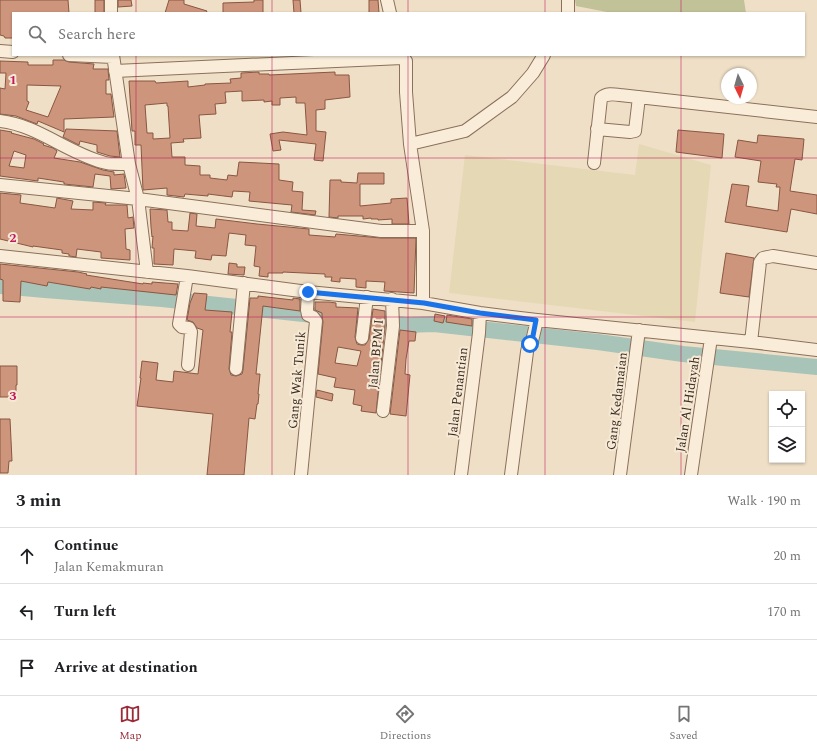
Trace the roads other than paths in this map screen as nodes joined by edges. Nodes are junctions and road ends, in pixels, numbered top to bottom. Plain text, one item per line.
1 (111, 0) edge
2 (386, 0) edge
3 (568, 0) edge
4 (111, 12) edge
5 (390, 12) edge
6 (568, 12) edge
7 (0, 51) edge
8 (12, 52) edge
9 (113, 56) edge
10 (402, 56) edge
11 (543, 56) edge
12 (115, 71) junction
13 (639, 97) junction
14 (817, 117) edge
15 (0, 121) edge
16 (597, 129) junction
17 (410, 144) junction
18 (594, 162) dead end
19 (129, 164) junction
20 (0, 185) edge
21 (138, 199) junction
22 (423, 231) junction
23 (0, 256) edge
24 (817, 263) edge
25 (147, 272) junction
26 (187, 276) junction
27 (244, 283) junction
28 (308, 292) junction
29 (367, 297) junction
30 (392, 299) junction
31 (424, 303) junction
32 (480, 313) junction
33 (639, 330) junction
34 (534, 331) junction
35 (752, 337) junction
36 (362, 338) dead end
37 (711, 338) junction
38 (817, 350) edge
39 (188, 365) dead end
40 (236, 370) dead end
41 (383, 411) dead end
42 (301, 475) edge
43 (461, 475) edge
44 (511, 475) edge
45 (620, 475) edge
46 (691, 475) edge

1 - 4 street
2 - 5 street
3 - 6 street
7 - 8 street
9 - 12 street
10 - 12 street
10 - 17 street
11 - 17 street
12 - 19 street
13 - 14 street
13 - 16 street
13 - 16 street
15 - 19 street
16 - 18 street
17 - 22 street
19 - 21 street
20 - 21 street
21 - 22 street
21 - 25 street
22 - 31 street
23 - 25 street
24 - 35 street
25 - 26 street
26 - 27 street
26 - 39 street
27 - 28 street
27 - 40 street
28 - 29 street
28 - 42 street, Gang Wak Tunik
29 - 30 street
29 - 36 street
30 - 31 street
30 - 41 street, Jalan BPM I
31 - 32 street
32 - 34 street
32 - 43 street, Jalan Penantian
33 - 34 street
33 - 37 street
33 - 45 street, Gang Kedamaian
34 - 44 street
35 - 37 street
35 - 38 street
37 - 46 street, Jalan Al Hidayah

